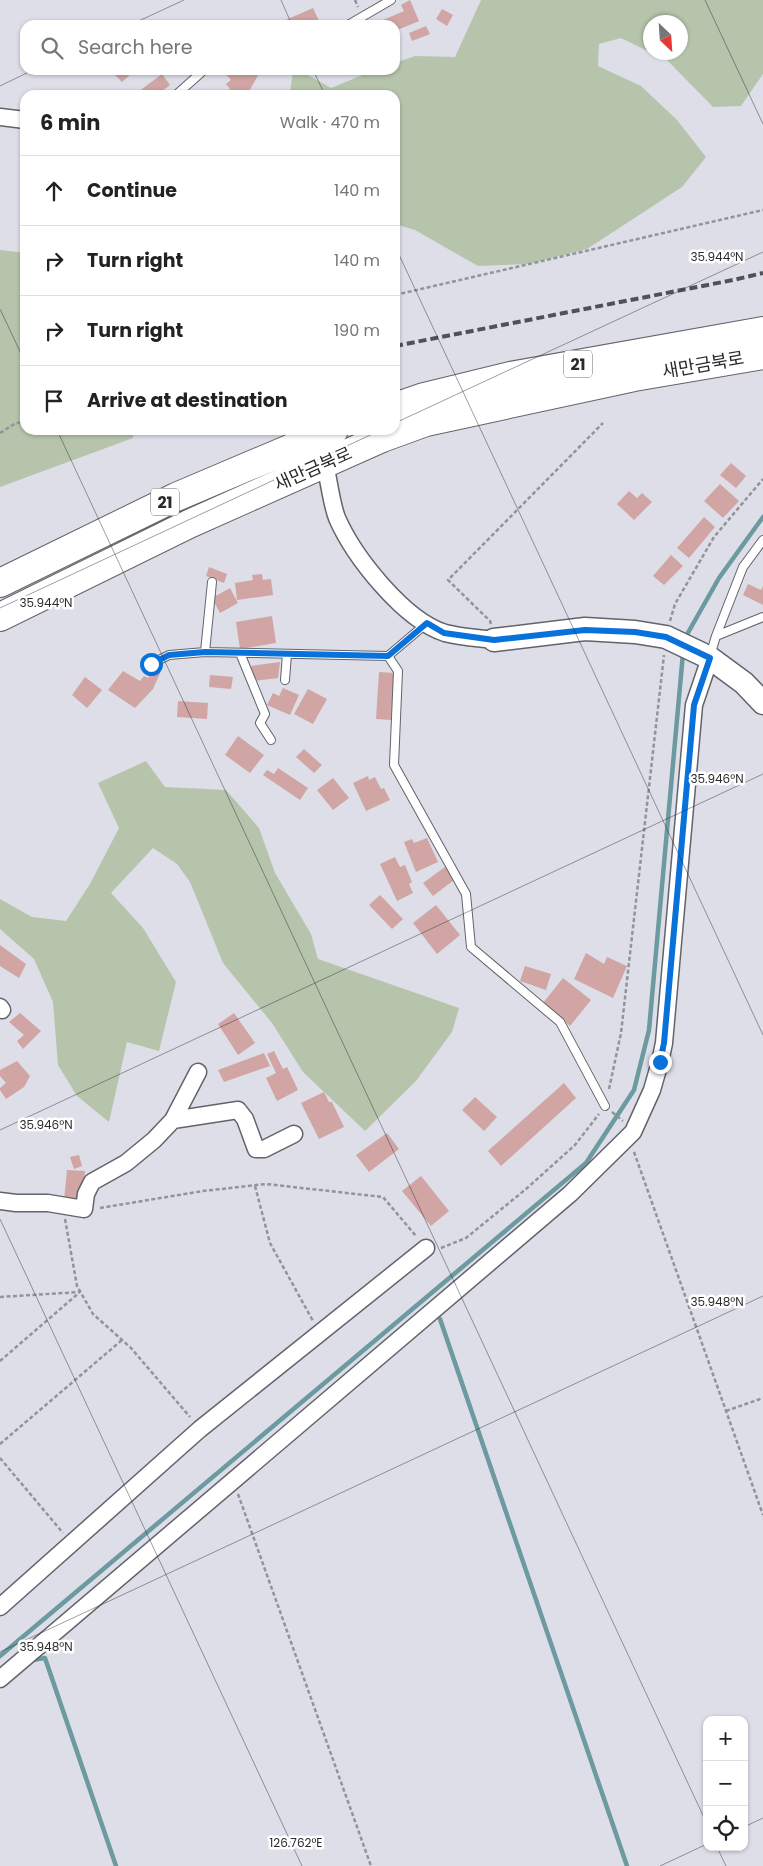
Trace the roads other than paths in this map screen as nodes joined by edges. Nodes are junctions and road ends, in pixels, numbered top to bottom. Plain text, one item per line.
1 (391, 0) edge
2 (357, 20) edge
3 (198, 75) edge
4 (182, 90) edge
5 (0, 117) edge
6 (20, 119) edge
7 (0, 128) edge
8 (20, 128) edge
9 (763, 331) edge
10 (763, 355) edge
11 (400, 405) edge
12 (400, 431) edge
13 (322, 435) edge
14 (390, 435) edge
15 (327, 474) dead end
16 (763, 540) edge
17 (212, 582) dead end
18 (0, 583) edge
19 (0, 617) edge
20 (763, 617) edge
21 (427, 623) junction
22 (716, 636) junction
23 (494, 640) joint
24 (205, 652) junction
25 (240, 653) junction
26 (287, 654) junction
27 (388, 656) junction
28 (710, 658) junction
29 (151, 664) dead end
30 (285, 680) dead end
31 (763, 703) edge
32 (271, 740) dead end
33 (198, 1072) dead end
34 (608, 1108) road end
35 (173, 1120) junction
36 (294, 1134) dead end
37 (0, 1201) edge
38 (426, 1248) road end
39 (0, 1607) edge
40 (0, 1679) edge

1 - 2 lane
3 - 4 lane
5 - 6 street
7 - 8 street
9 - 11 highway, 새만금북로 / 21
10 - 12 highway, 새만금북로 / 21
13 - 18 highway, 새만금북로 / 21
14 - 19 highway, 새만금북로 / 21
15 - 21 street
16 - 22 lane
17 - 24 lane
20 - 22 lane
21 - 23 street
21 - 27 lane
22 - 28 lane
23 - 28 street
24 - 25 lane
24 - 29 lane
25 - 26 lane
25 - 32 lane
26 - 27 lane
26 - 30 lane
27 - 34 lane
28 - 31 street
28 - 40 street
33 - 35 street
35 - 36 street
35 - 37 street
38 - 39 street

